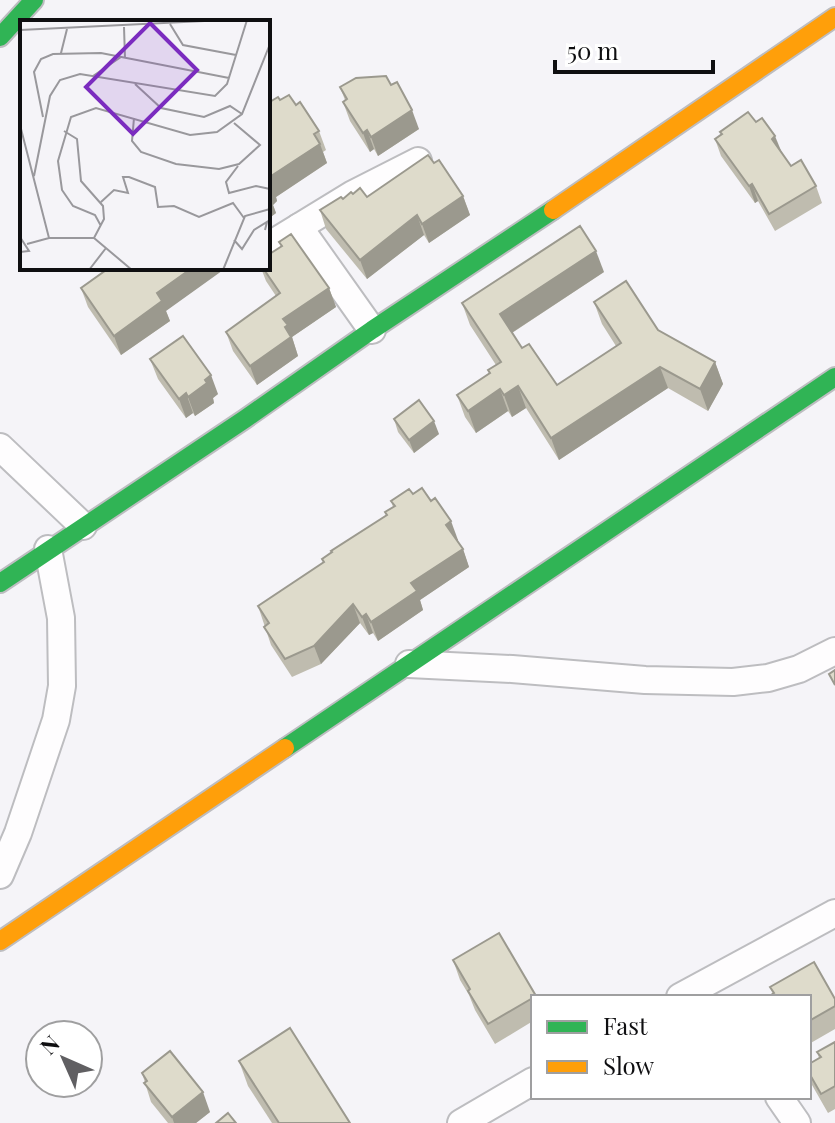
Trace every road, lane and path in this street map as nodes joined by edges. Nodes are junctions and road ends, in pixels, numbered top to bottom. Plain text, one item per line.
1 (27, 2) edge
2 (835, 17) edge
3 (0, 37) edge
4 (418, 161) edge
5 (299, 227) junction
6 (270, 245) edge
7 (372, 330) junction
8 (835, 377) edge
9 (0, 447) edge
10 (83, 526) junction
11 (48, 549) junction
12 (0, 583) edge
13 (835, 651) edge
14 (409, 664) junction
15 (0, 875) edge
16 (835, 913) edge
17 (0, 941) edge
18 (709, 990) edge
19 (688, 995) edge
20 (531, 1082) edge
21 (780, 1099) edge
22 (461, 1123) edge
23 (797, 1123) edge

1 - 3 street
2 - 7 street
4 - 5 street
5 - 6 street
5 - 7 street
7 - 10 street
8 - 14 street
9 - 10 street
10 - 11 street
11 - 12 street
11 - 15 street
13 - 14 street
14 - 17 street
16 - 18 street
18 - 19 street
20 - 22 street
21 - 23 street

